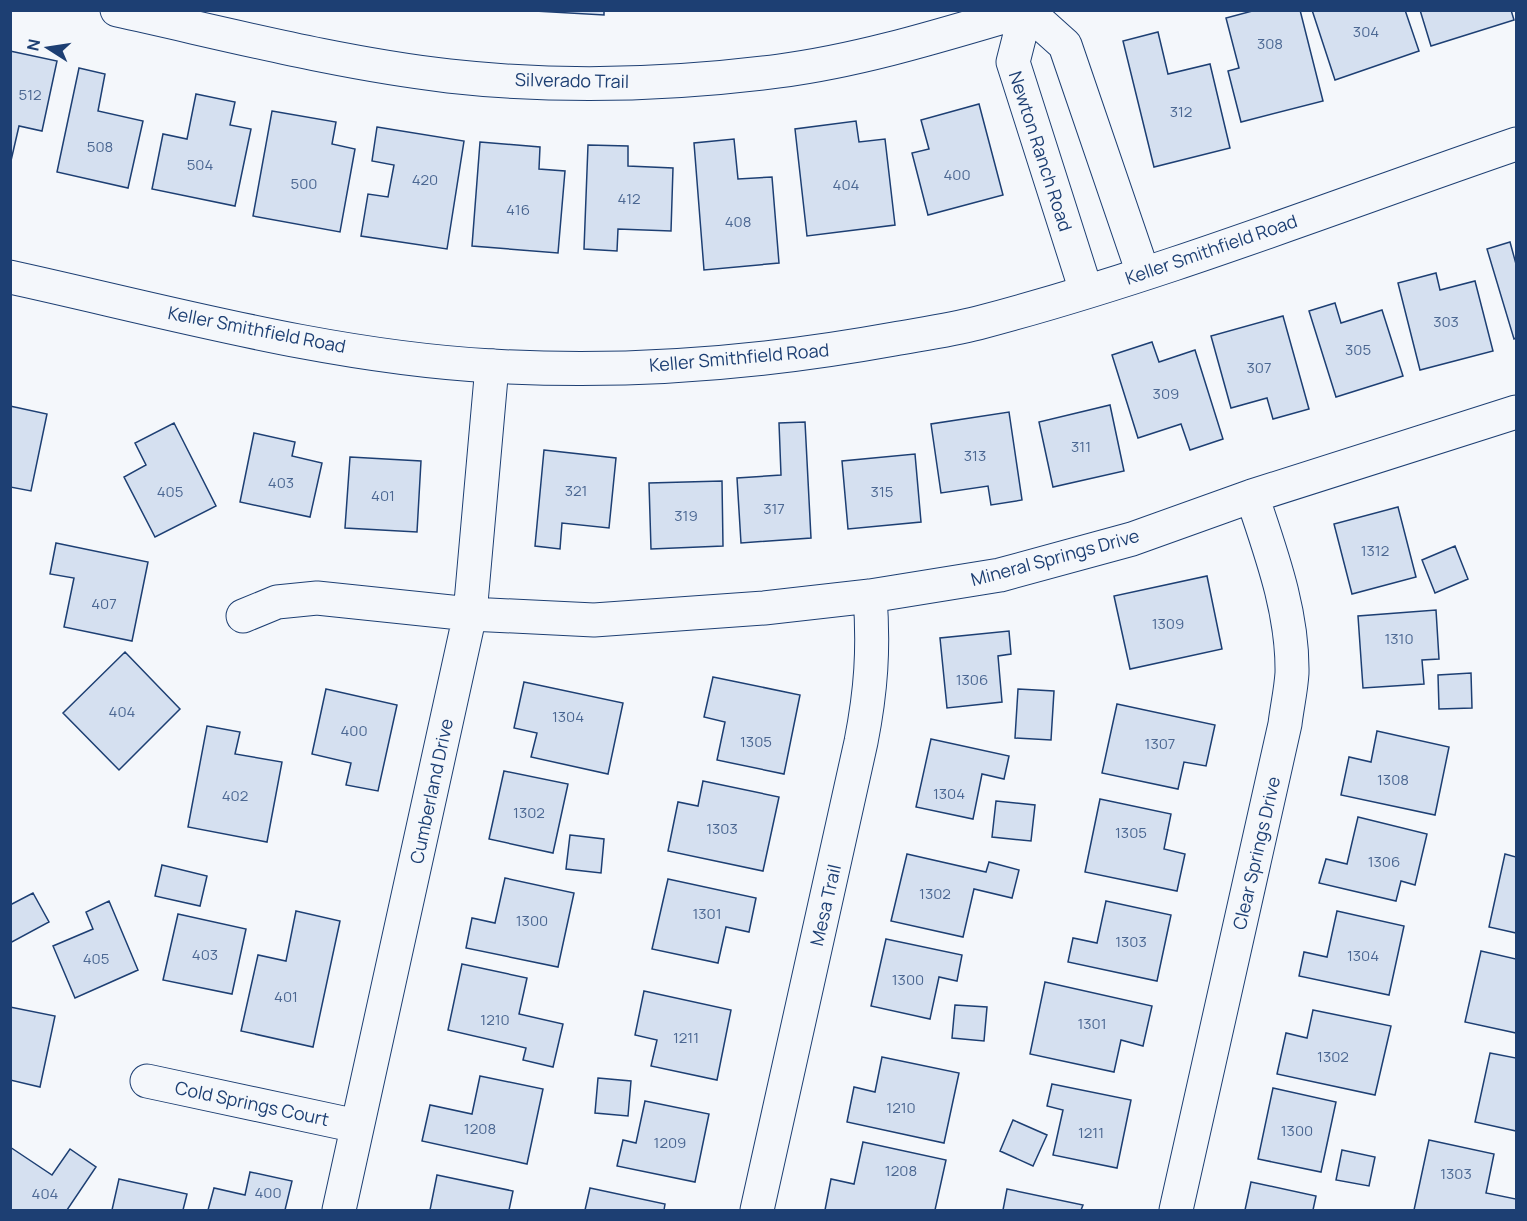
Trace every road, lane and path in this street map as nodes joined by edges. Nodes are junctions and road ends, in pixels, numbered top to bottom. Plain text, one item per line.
1 (117, 10) edge
2 (1026, 11) edge
3 (1516, 144) edge
4 (1143, 273) junction
5 (10, 277) edge
6 (1086, 291) junction
7 (492, 366) junction
8 (1516, 412) edge
9 (1252, 496) junction
10 (870, 596) junction
11 (470, 614) junction
12 (243, 616) dead end
13 (147, 1081) dead end
14 (357, 1126) junction
15 (339, 1210) edge
16 (757, 1210) edge
17 (1176, 1210) edge

1 - 2 street, Silverado Trail
2 - 4 street
2 - 6 street, Newton Ranch Road
3 - 4 street, Keller Smithfield Road
4 - 6 street, Keller Smithfield Road
5 - 7 street, Keller Smithfield Road
6 - 7 street, Keller Smithfield Road
7 - 11 street, Cumberland Drive
8 - 9 street, Mineral Springs Drive
9 - 10 street, Mineral Springs Drive
9 - 17 street, Clear Springs Drive
10 - 11 street, Mineral Springs Drive
10 - 16 street, Mesa Trail
11 - 12 street, Mineral Springs Drive
11 - 14 street, Cumberland Drive
13 - 14 street, Cold Springs Court
14 - 15 street, Cumberland Drive

